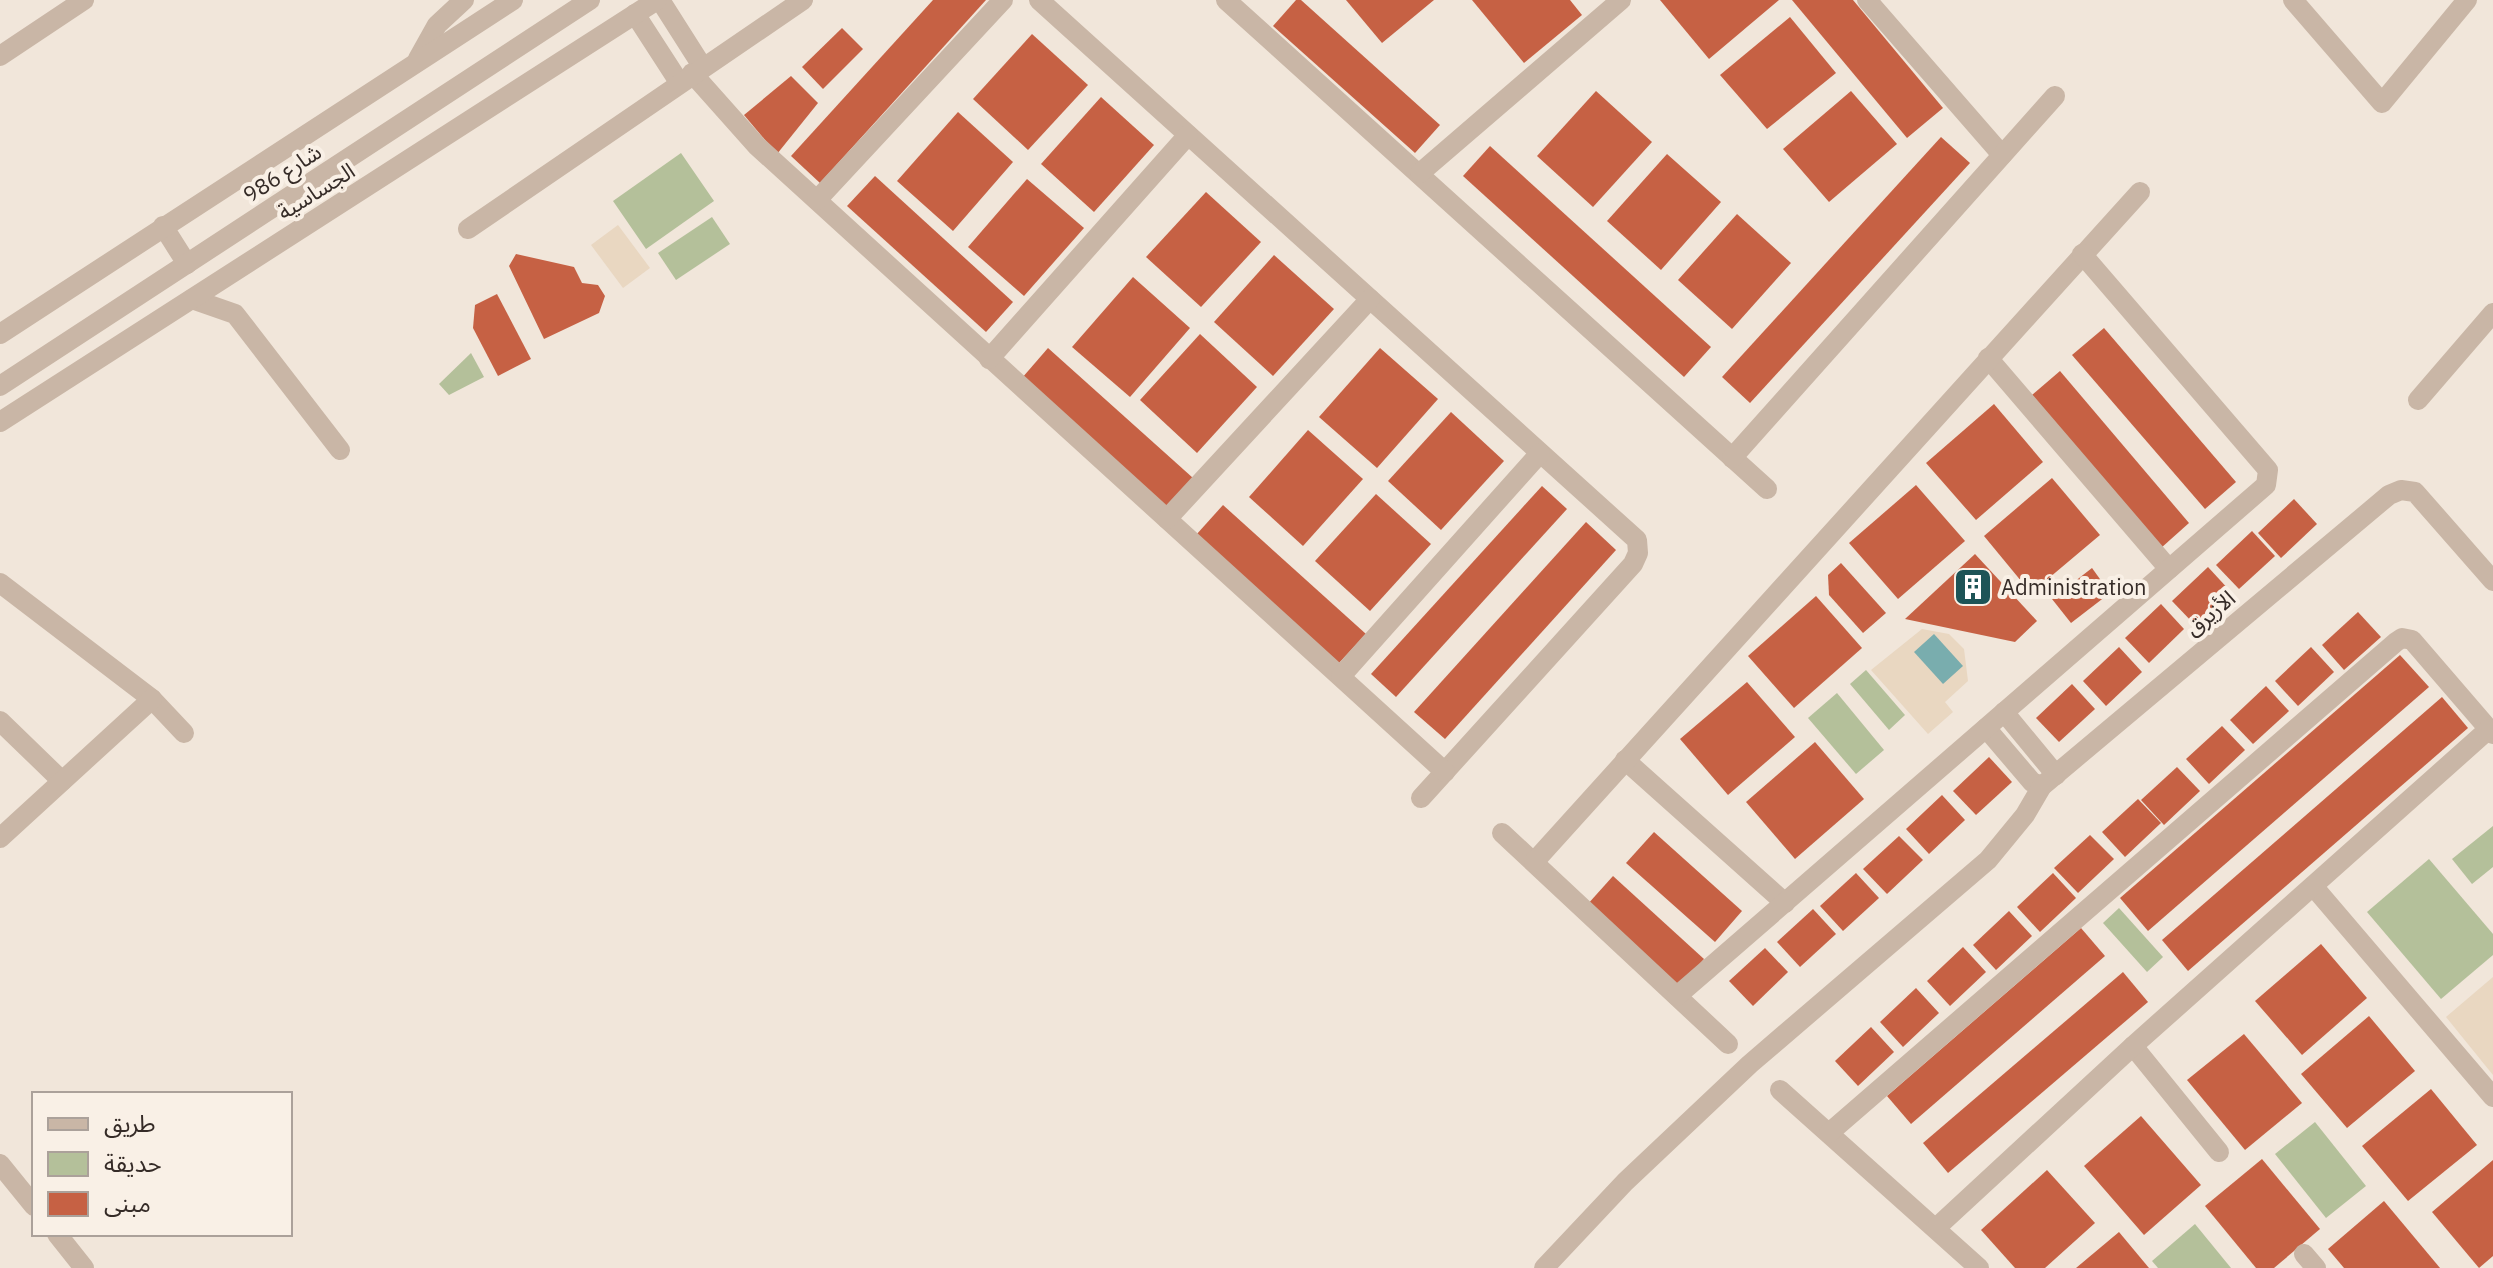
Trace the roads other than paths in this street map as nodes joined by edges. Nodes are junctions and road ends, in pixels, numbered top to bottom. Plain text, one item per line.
1 (84, 0) edge
2 (464, 0) edge
3 (513, 0) edge
4 (590, 0) edge
5 (658, 0) edge
6 (803, 0) edge
7 (1003, 0) edge
8 (1039, 0) edge
9 (1621, 0) edge
10 (1867, 0) edge
11 (2293, 0) edge
12 (2467, 0) edge
13 (1238, 4) edge
14 (635, 14) junction
15 (0, 56) edge
16 (416, 64) junction
17 (691, 74) junction
18 (2055, 96) dead end
19 (1188, 135) junction
20 (2002, 155) junction
21 (1420, 173) junction
22 (2140, 192) dead end
23 (817, 200) junction
24 (163, 226) junction
25 (468, 229) dead end
26 (2082, 254) junction
27 (187, 264) junction
28 (234, 270) junction
29 (192, 299) junction
30 (1370, 299) junction
31 (2493, 313) edge
32 (235, 314) junction
33 (0, 334) edge
34 (1988, 358) junction
35 (989, 359) junction
36 (0, 386) edge
37 (2418, 400) dead end
38 (0, 422) edge
39 (340, 450) dead end
40 (1540, 453) junction
41 (1732, 458) junction
42 (1767, 489) dead end
43 (1167, 519) junction
44 (2169, 569) junction
45 (2493, 581) edge
46 (0, 583) edge
47 (1341, 676) junction
48 (152, 699) junction
49 (2004, 712) junction
50 (0, 721) edge
51 (1986, 728) junction
52 (2491, 731) edge
53 (184, 733) dead end
54 (1625, 760) junction
55 (1445, 772) junction
56 (2049, 780) junction
57 (62, 781) junction
58 (1421, 798) dead end
59 (1502, 833) dead end
60 (0, 838) edge
61 (1534, 862) junction
62 (2313, 886) junction
63 (1785, 903) junction
64 (1677, 996) junction
65 (1728, 1044) dead end
66 (2133, 1046) junction
67 (1780, 1090) dead end
68 (2493, 1097) edge
69 (1829, 1133) junction
70 (2219, 1152) dead end
71 (0, 1164) edge
72 (32, 1204) edge
73 (1936, 1228) junction
74 (59, 1236) edge
75 (84, 1268) edge
76 (1544, 1268) edge
77 (1979, 1268) edge

1 - 15 street
2 - 16 street
3 - 16 street, شارع 986
4 - 27 street, شارع 986
5 - 14 street, الجساسية
5 - 17 street
6 - 17 street
7 - 23 street
8 - 19 street
9 - 21 street
10 - 20 street
11 - 12 street
13 - 21 street
14 - 17 street
14 - 28 street, الجساسية
16 - 24 street, شارع 986
17 - 23 street
17 - 25 street
18 - 20 street
19 - 30 street
19 - 35 street
20 - 41 street
21 - 41 street
22 - 26 street
23 - 35 street
24 - 27 street
24 - 33 street, شارع 986
26 - 34 street
26 - 44 street
27 - 36 street, شارع 986
28 - 29 street, الجساسية
28 - 32 street
29 - 32 street
29 - 38 street, الجساسية
30 - 40 street
30 - 43 street
31 - 37 street
32 - 39 street
34 - 44 street
34 - 54 street
35 - 43 street
40 - 47 street
40 - 55 street
41 - 42 street
43 - 47 street
44 - 49 street
45 - 56 street, الأزيرق
46 - 48 street
47 - 55 street
48 - 53 street
48 - 57 street
49 - 51 street
49 - 56 street
50 - 57 street
51 - 56 street
51 - 63 street
52 - 62 street
52 - 69 street
54 - 61 street
54 - 63 street
55 - 58 street
56 - 76 street, الأزيرق
57 - 60 street
59 - 61 street
61 - 64 street
62 - 66 street
62 - 68 street
63 - 64 street
64 - 65 street
66 - 70 street
66 - 73 street
67 - 69 street
69 - 73 street
71 - 72 street
73 - 77 street
74 - 75 street

